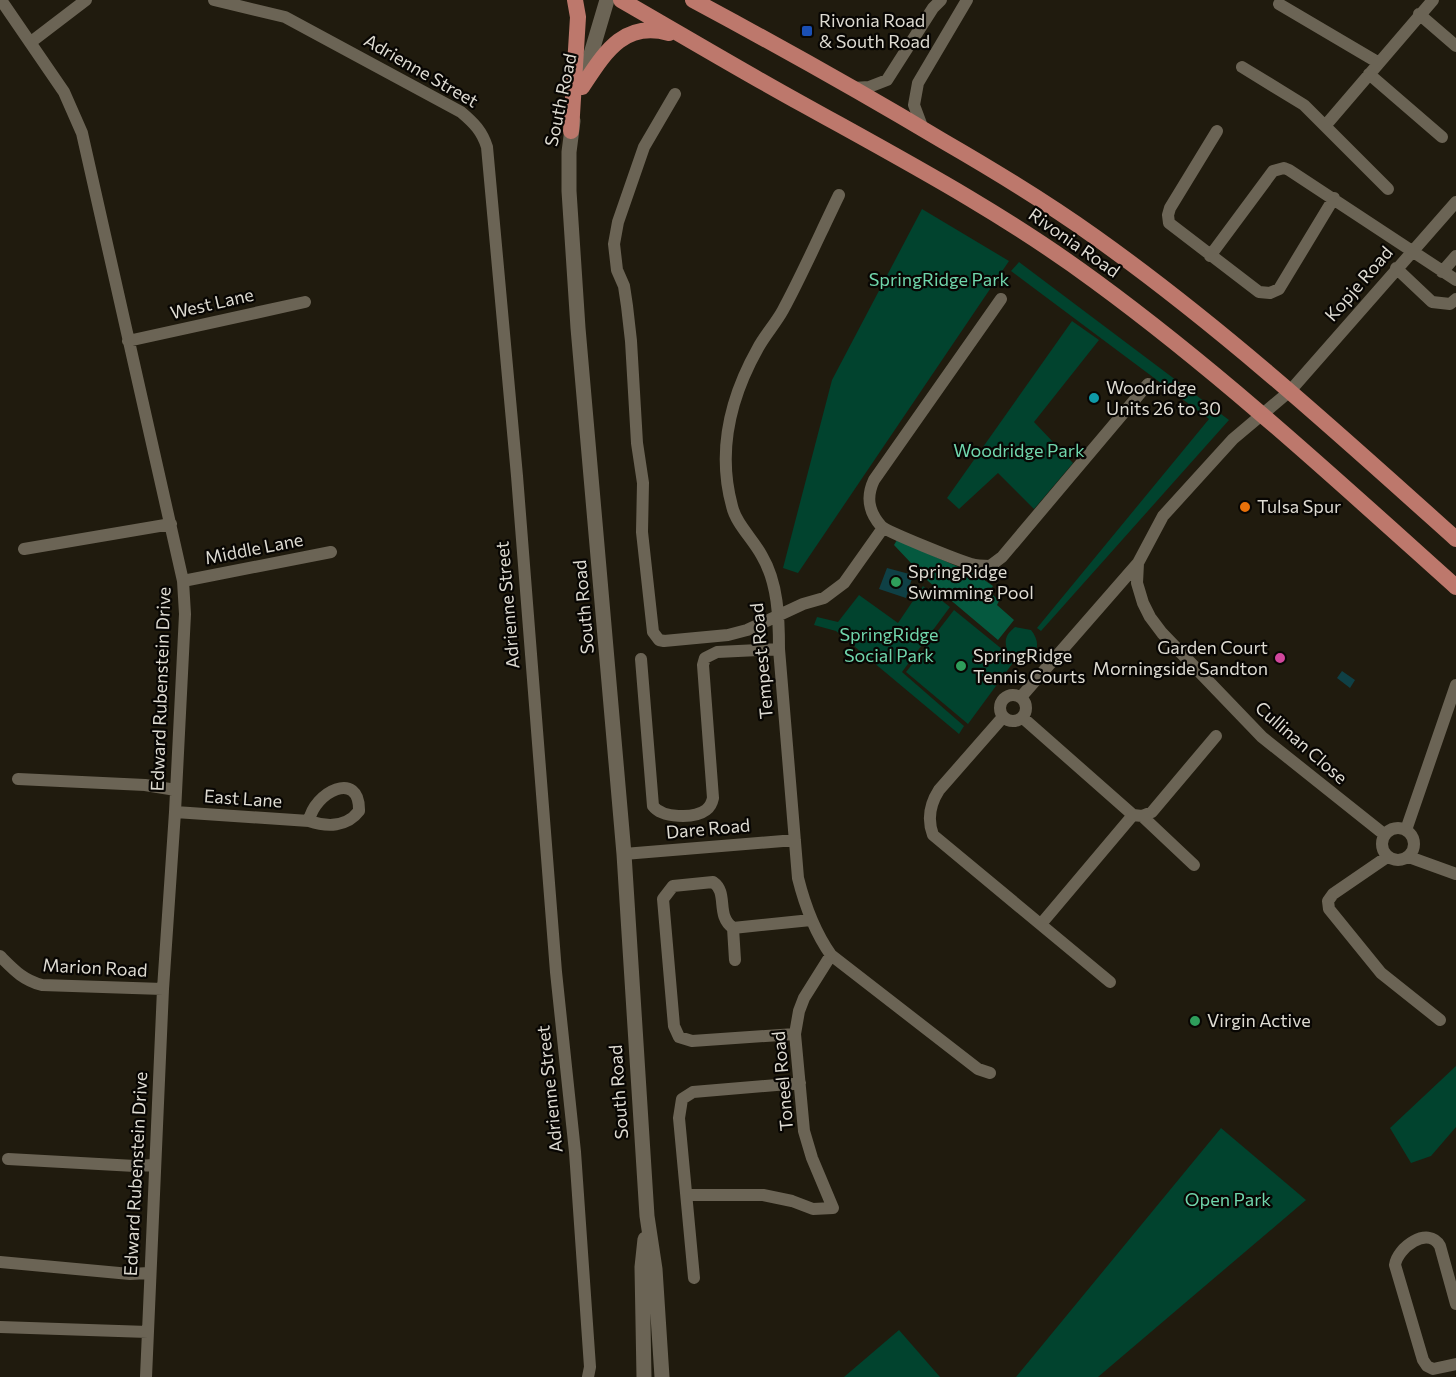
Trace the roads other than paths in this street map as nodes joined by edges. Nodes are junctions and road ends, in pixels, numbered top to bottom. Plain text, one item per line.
1 (1, 0) edge
2 (86, 0) edge
3 (214, 0) edge
4 (575, 0) edge
5 (607, 0) edge
6 (621, 0) edge
7 (693, 0) edge
8 (941, 0) edge
9 (967, 0) edge
10 (1279, 3) dead end
11 (1425, 5) edge
12 (687, 38) junction
13 (31, 42) junction
14 (1456, 46) edge
15 (1379, 63) junction
16 (1242, 68) dead end
17 (1369, 74) junction
18 (582, 87) junction
19 (852, 88) junction
20 (675, 94) dead end
21 (1325, 126) junction
22 (923, 129) junction
23 (571, 131) junction
24 (1217, 131) dead end
25 (1442, 137) dead end
26 (1388, 189) dead end
27 (839, 195) dead end
28 (1334, 198) junction
29 (1456, 202) edge
30 (1411, 251) junction
31 (1210, 256) junction
32 (1456, 256) edge
33 (1396, 268) junction
34 (1442, 272) junction
35 (1456, 280) edge
36 (1001, 298) dead end
37 (1456, 299) edge
38 (305, 302) dead end
39 (128, 341) junction
40 (1148, 384) dead end
41 (1290, 391) junction
42 (1262, 416) junction
43 (171, 524) junction
44 (883, 528) junction
45 (1456, 539) edge
46 (24, 549) dead end
47 (332, 552) dead end
48 (1138, 563) junction
49 (183, 581) junction
50 (1456, 587) edge
51 (779, 615) junction
52 (779, 649) junction
53 (641, 659) dead end
54 (1456, 685) edge
55 (1021, 697) junction
56 (1003, 717) junction
57 (1023, 718) junction
58 (1216, 736) dead end
59 (18, 779) dead end
60 (176, 790) junction
61 (175, 812) junction
62 (1137, 815) junction
63 (309, 821) dead end
64 (1406, 830) junction
65 (1385, 835) junction
66 (795, 840) junction
67 (624, 854) junction
68 (1387, 856) junction
69 (1409, 857) junction
70 (1194, 865) dead end
71 (1456, 874) edge
72 (811, 920) junction
73 (1041, 924) junction
74 (733, 928) junction
75 (831, 955) junction
76 (0, 956) edge
77 (735, 960) dead end
78 (1110, 982) dead end
79 (163, 989) junction
80 (1440, 1020) dead end
81 (795, 1034) junction
82 (990, 1073) dead end
83 (800, 1083) junction
84 (8, 1159) dead end
85 (154, 1165) junction
86 (687, 1195) junction
87 (647, 1216) junction
88 (0, 1262) edge
89 (149, 1273) junction
90 (694, 1278) dead end
91 (1455, 1297) edge
92 (0, 1327) edge
93 (148, 1332) junction
94 (1456, 1364) edge
95 (146, 1377) edge
96 (588, 1377) edge
97 (644, 1377) edge
98 (662, 1377) edge

1 - 13 street, Edward Rubenstein Drive
2 - 13 street
3 - 96 street, Adrienne Street
4 - 23 main road
5 - 18 street, South Road
6 - 12 main road, Rivonia Road
7 - 19 main road, Rivonia Road
8 - 19 street
9 - 22 street
10 - 15 street
11 - 14 street
11 - 15 street
12 - 18 main road
12 - 42 main road, Rivonia Road
13 - 39 street, Edward Rubenstein Drive
15 - 17 street
16 - 21 street
17 - 21 street
17 - 25 street
18 - 23 street, South Road
19 - 22 main road, Rivonia Road
20 - 51 street
21 - 26 street
22 - 41 main road, Rivonia Road
23 - 67 street, South Road
24 - 31 street
27 - 51 street, Tempest Road
28 - 30 street
28 - 31 street
28 - 31 street
29 - 30 street, Kopje Road
30 - 33 street, Kopje Road
30 - 34 street
32 - 34 street
33 - 37 street
33 - 41 street, Kopje Road
34 - 35 street
36 - 44 street
38 - 39 street, West Lane
39 - 43 street, Edward Rubenstein Drive
40 - 44 street
41 - 42 street, Kopje Road
41 - 45 main road, Rivonia Road
42 - 48 street
42 - 50 main road, Rivonia Road
43 - 46 street
43 - 49 street, Edward Rubenstein Drive
44 - 51 street
47 - 49 street, Middle Lane
48 - 55 street
48 - 65 street, Cullinan Close
49 - 60 street, Edward Rubenstein Drive
51 - 52 street, Tempest Road
52 - 53 street
52 - 66 street, Tempest Road
54 - 64 street
55 - 56 street
55 - 57 street
56 - 57 street
56 - 73 street
57 - 62 street
58 - 62 street
59 - 60 street
60 - 61 street, Edward Rubenstein Drive
61 - 63 street, East Lane
61 - 79 street, Edward Rubenstein Drive
62 - 70 street
62 - 73 street
64 - 65 street
64 - 69 street
65 - 68 street
66 - 67 street, Dare Road
66 - 72 street, Tempest Road
67 - 87 street, South Road
68 - 69 street
68 - 80 street
69 - 71 street
72 - 74 street
72 - 75 street, Tempest Road
73 - 78 street
74 - 77 street
74 - 81 street
75 - 81 street, Toneel Road
75 - 82 street, Tempest Road
76 - 79 street, Marion Road
79 - 85 street, Edward Rubenstein Drive
81 - 83 street, Toneel Road
83 - 86 street
83 - 86 street, Toneel Road
84 - 85 street
85 - 89 street, Edward Rubenstein Drive
86 - 90 street
87 - 97 street, South Road
87 - 98 street, South Road
88 - 89 street
89 - 93 street, Edward Rubenstein Drive
91 - 94 street
92 - 93 street
93 - 95 street, Edward Rubenstein Drive

